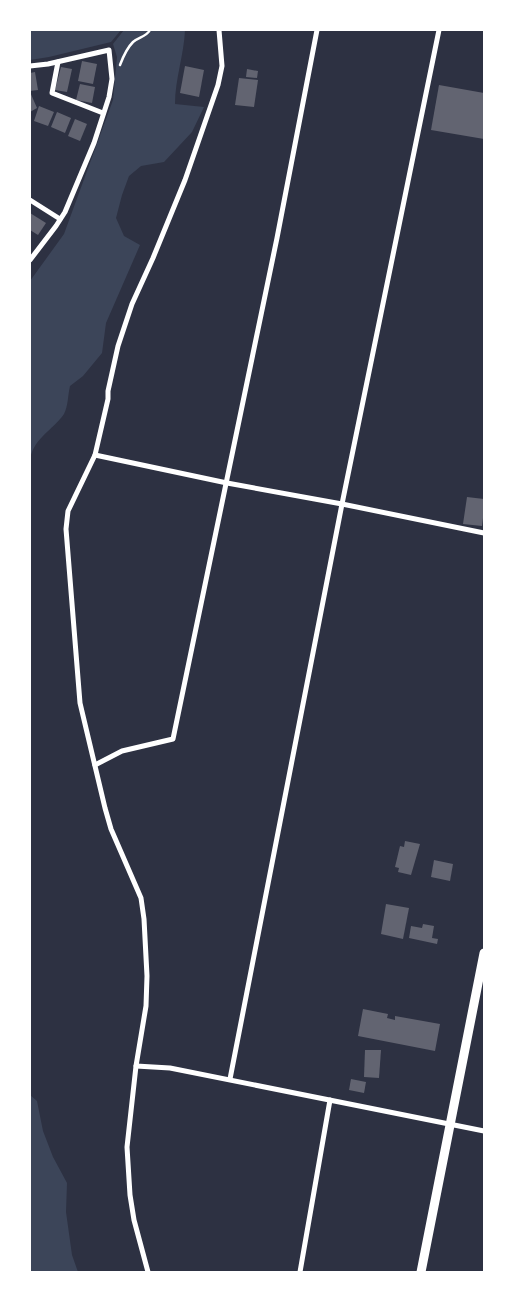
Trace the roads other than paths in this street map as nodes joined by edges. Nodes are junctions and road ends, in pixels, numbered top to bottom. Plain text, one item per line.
1 (219, 30) edge
2 (317, 30) edge
3 (439, 30) edge
4 (58, 62) junction
5 (30, 66) edge
6 (103, 113) junction
7 (30, 200) edge
8 (60, 219) junction
9 (30, 260) edge
10 (95, 455) junction
11 (227, 483) junction
12 (342, 504) junction
13 (484, 534) edge
14 (95, 765) junction
15 (484, 953) edge
16 (136, 1066) junction
17 (230, 1080) junction
18 (330, 1100) junction
19 (449, 1124) junction
20 (484, 1131) edge
21 (148, 1272) edge
22 (300, 1272) edge
23 (421, 1272) edge

1 - 10 street
2 - 11 street
3 - 12 street
4 - 5 street
4 - 6 street
4 - 6 street
6 - 8 street
7 - 8 street
8 - 9 street
10 - 11 street
10 - 14 street
11 - 12 street
11 - 14 street
12 - 13 street
12 - 17 street
14 - 16 street
15 - 19 street
16 - 17 street
16 - 21 street
17 - 18 street
18 - 19 street
18 - 22 street
19 - 20 street
19 - 23 street

